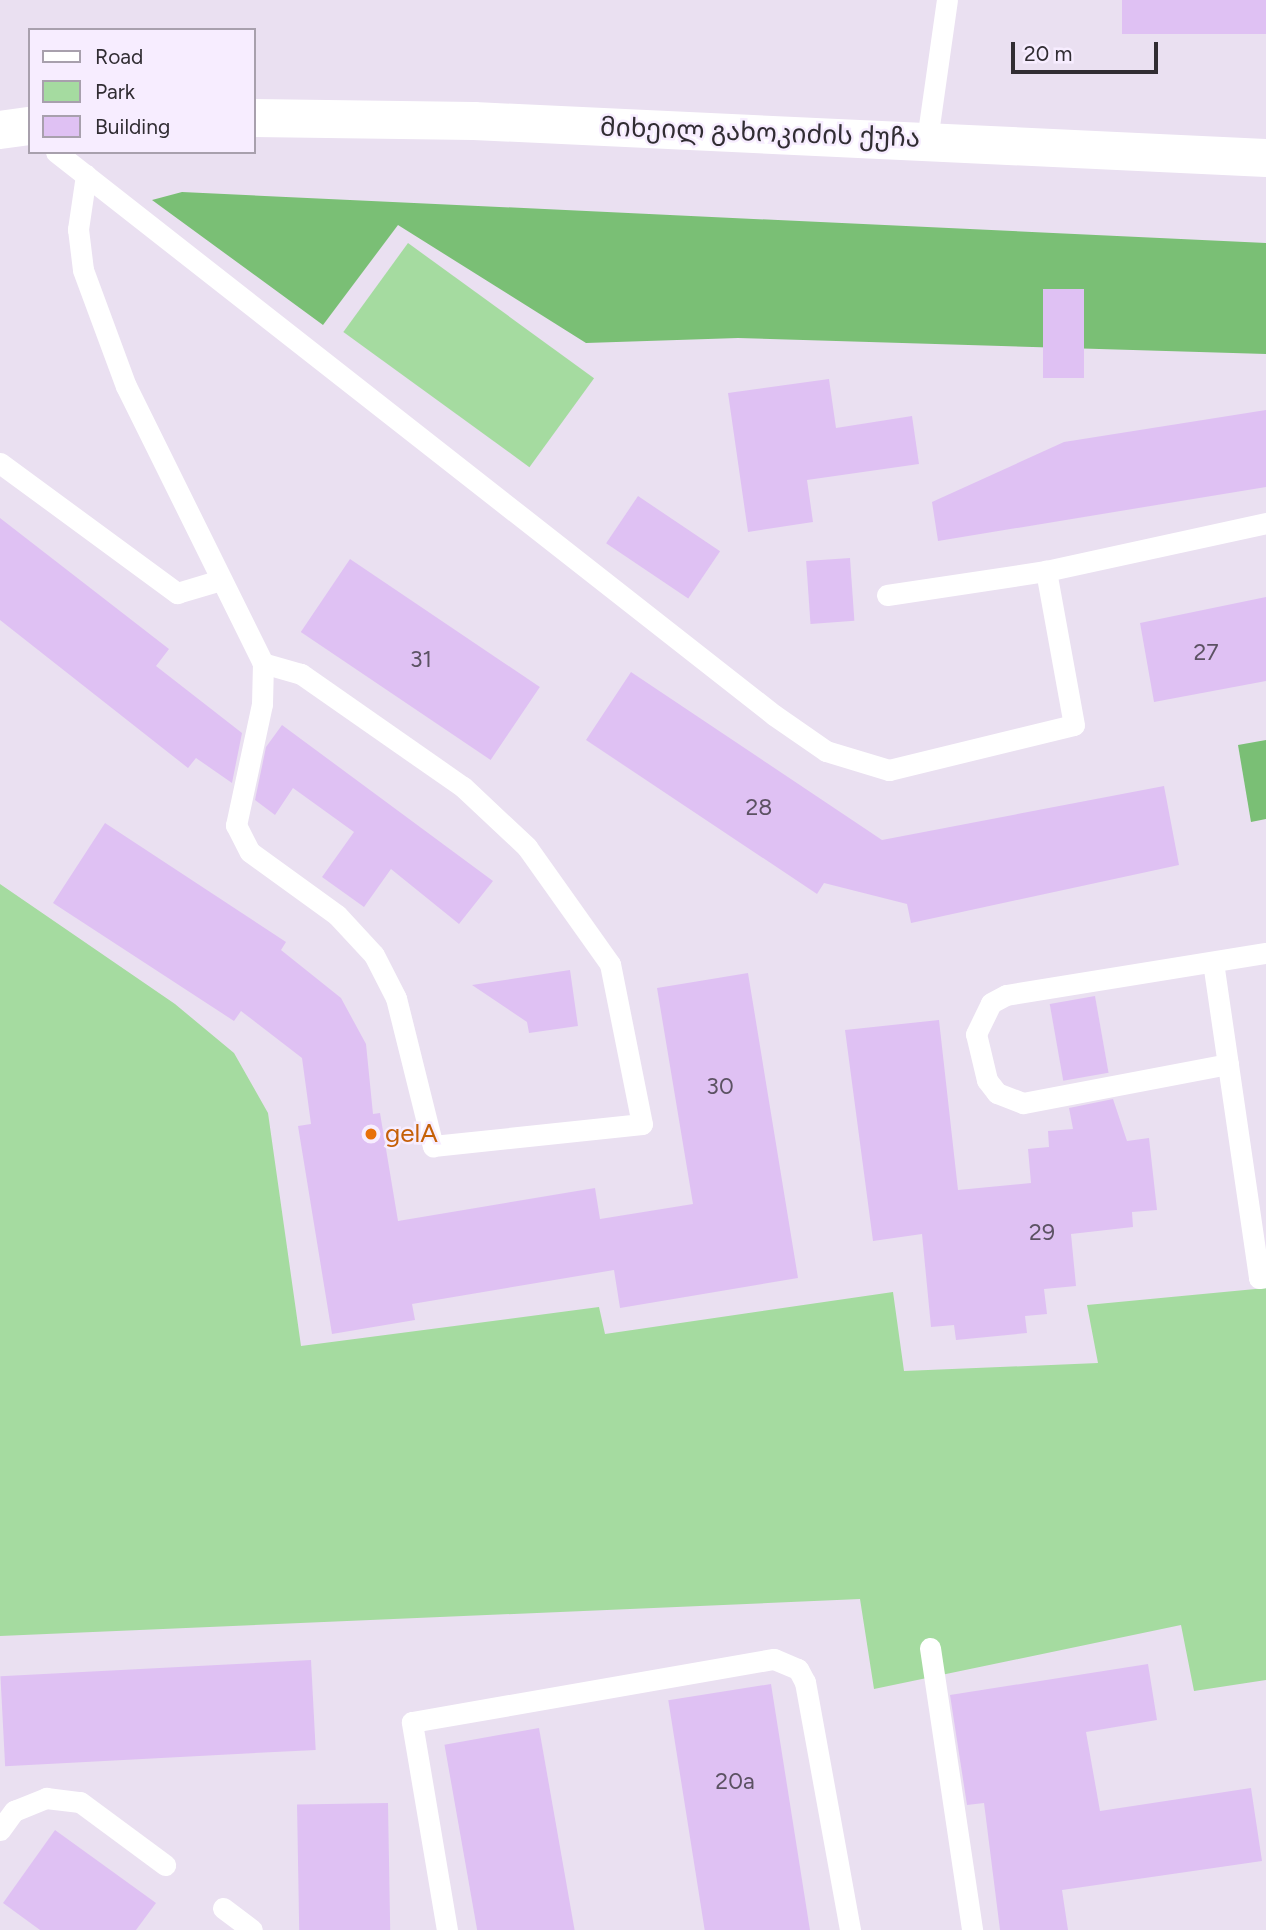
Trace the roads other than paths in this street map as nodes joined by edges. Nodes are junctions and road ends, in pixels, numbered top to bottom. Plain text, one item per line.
1 (947, 0) edge
2 (256, 118) edge
3 (927, 140) junction
4 (60, 154) edge
5 (1266, 158) edge
6 (86, 175) junction
7 (0, 463) edge
8 (1266, 523) edge
9 (1046, 571) junction
10 (221, 580) junction
11 (887, 595) dead end
12 (263, 663) junction
13 (1266, 953) edge
14 (1213, 961) junction
15 (1228, 1064) junction
16 (1266, 1277) edge
17 (930, 1648) dead end
18 (0, 1830) edge
19 (164, 1865) dead end
20 (223, 1908) dead end
21 (252, 1930) edge
22 (447, 1930) edge
23 (850, 1930) edge
24 (972, 1930) edge

1 - 3 lane
2 - 3 street, მიხეილ გახოკიძის ქუჩა
3 - 5 street, მიხეილ გახოკიძის ქუჩა
4 - 6 lane
6 - 9 lane
6 - 10 lane
7 - 10 lane
8 - 9 lane
9 - 11 lane
10 - 12 lane
12 - 12 lane
13 - 14 lane
14 - 15 lane
14 - 15 lane
15 - 16 lane
17 - 24 lane
18 - 19 lane
20 - 21 lane
22 - 23 lane

